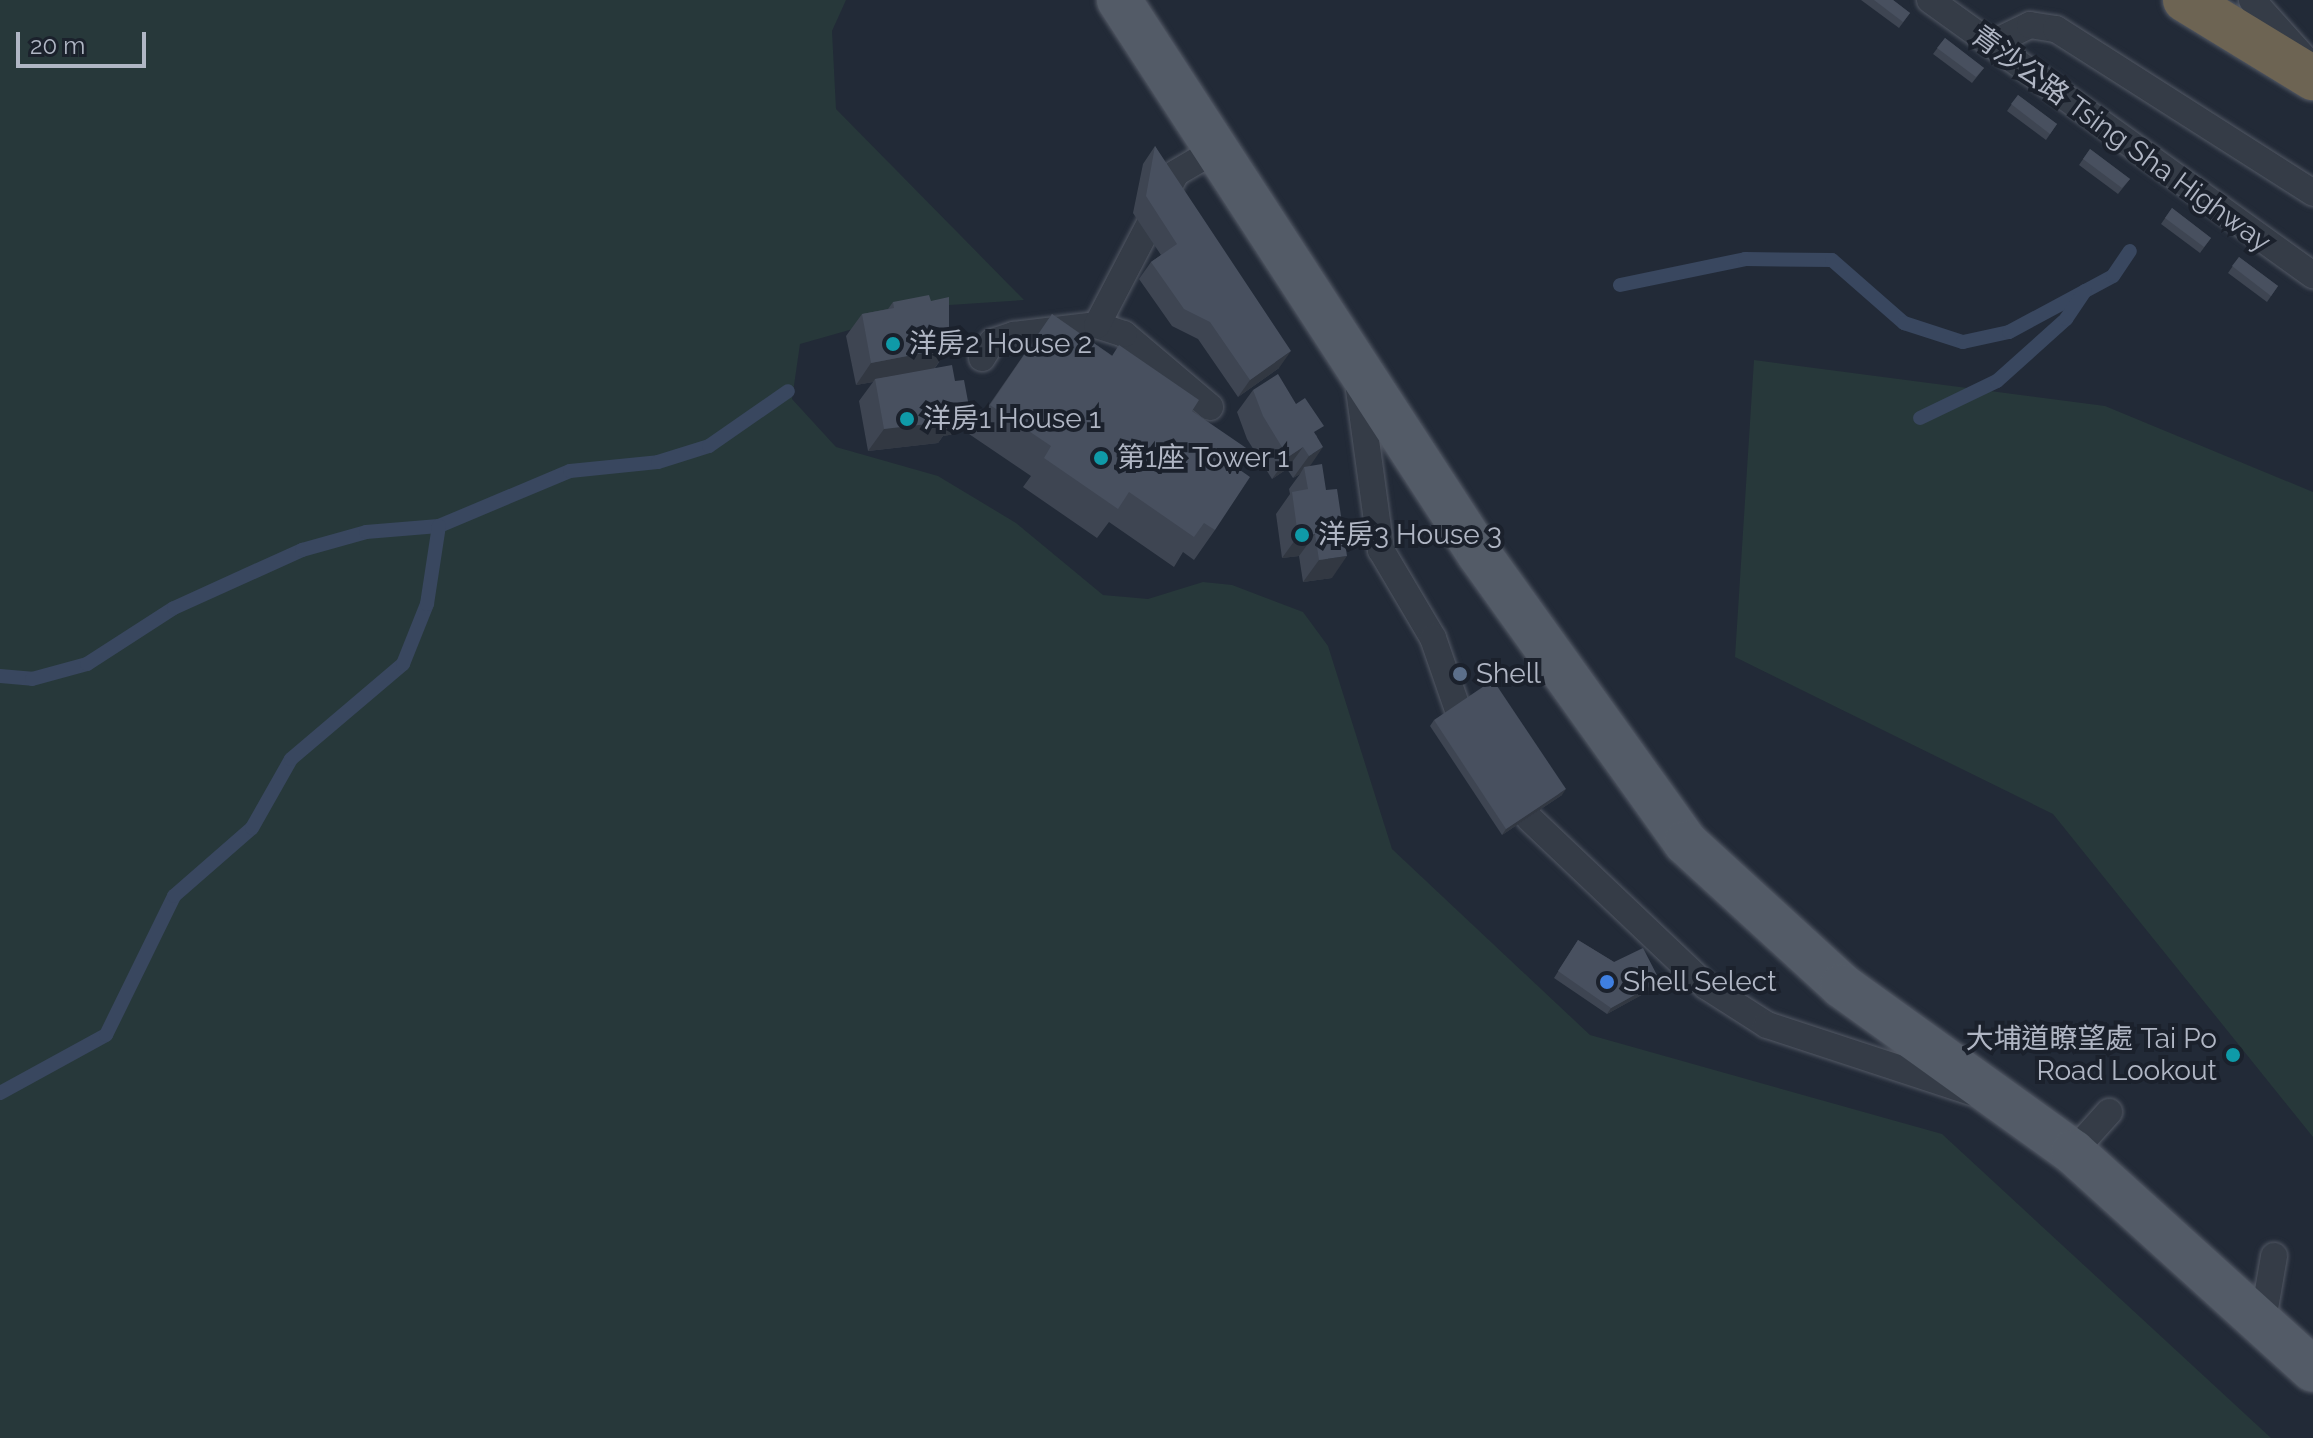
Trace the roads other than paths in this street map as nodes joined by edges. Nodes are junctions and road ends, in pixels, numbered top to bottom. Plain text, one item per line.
1 (1119, 0) edge
2 (1930, 0) edge
3 (2185, 0) edge
4 (2252, 0) edge
5 (1991, 44) junction
6 (2313, 67) edge
7 (2313, 78) edge
8 (1217, 149) junction
9 (2313, 193) edge
10 (2313, 275) edge
11 (1097, 325) junction
12 (982, 358) dead end
13 (1354, 359) junction
14 (1210, 407) dead end
15 (1458, 710) edge
16 (1529, 818) edge
17 (2009, 1104) junction
18 (2109, 1112) dead end
19 (2073, 1152) junction
20 (2274, 1256) dead end
21 (2263, 1320) junction
22 (2313, 1370) edge

1 - 8 main road
2 - 5 lane, 青沙公路 Tsing Sha Highway
3 - 7 highway
4 - 6 lane
5 - 9 lane
5 - 10 lane, 青沙公路 Tsing Sha Highway
8 - 11 lane
8 - 13 main road
11 - 12 lane
11 - 14 lane
13 - 15 lane
13 - 17 main road
16 - 17 lane
17 - 19 main road
18 - 19 lane
19 - 21 main road
20 - 21 lane
21 - 22 main road

